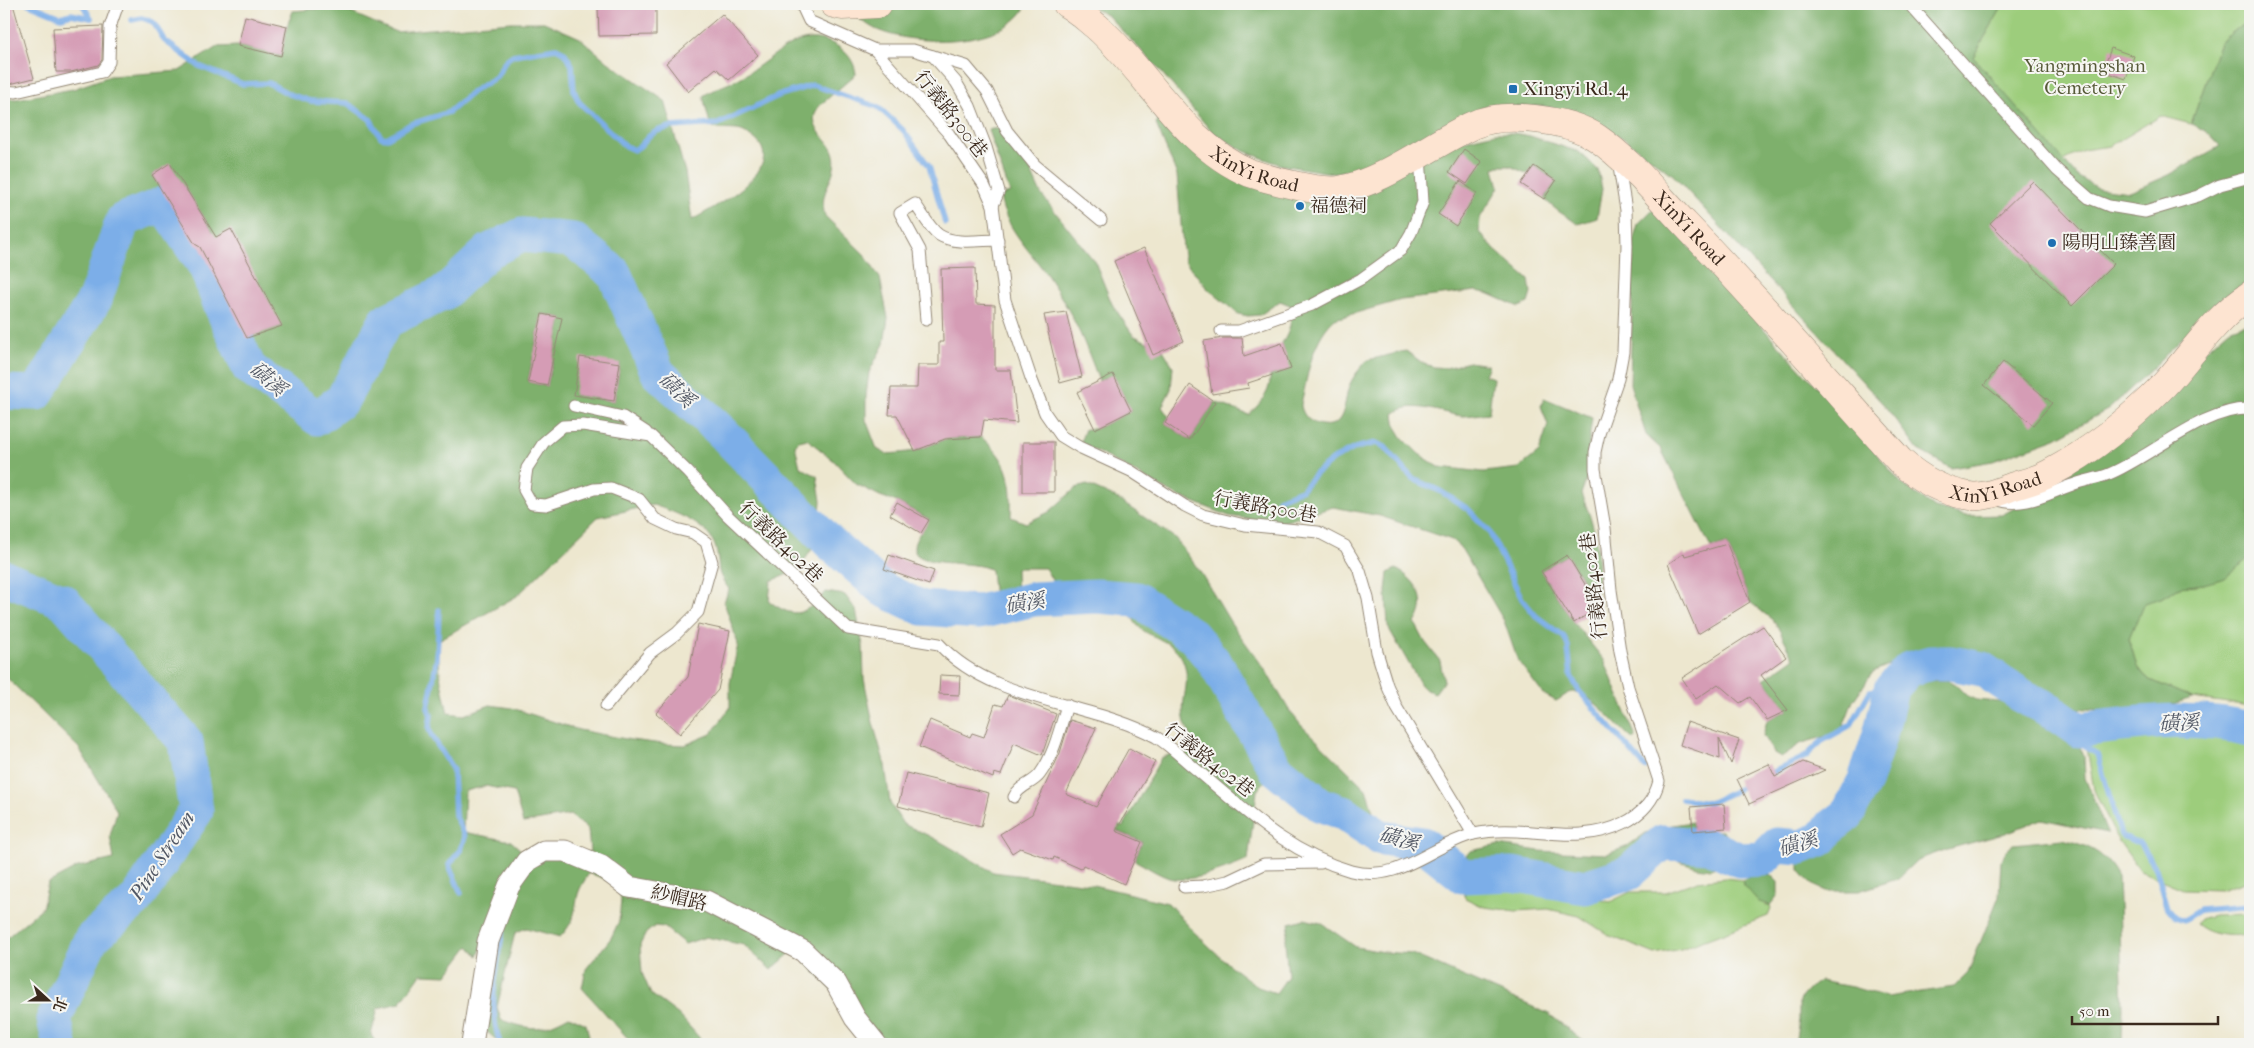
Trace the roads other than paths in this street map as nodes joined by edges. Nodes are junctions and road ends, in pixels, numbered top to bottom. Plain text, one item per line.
1 (118, 4) edge
2 (801, 4) edge
3 (834, 4) edge
4 (878, 4) edge
5 (1068, 4) edge
6 (1910, 4) edge
7 (875, 50) junction
8 (931, 54) junction
9 (4, 91) edge
10 (1617, 153) junction
11 (1420, 154) junction
12 (2250, 177) edge
13 (993, 205) junction
14 (1100, 220) dead end
15 (998, 240) junction
16 (2250, 295) edge
17 (926, 320) dead end
18 (1221, 331) dead end
19 (574, 406) dead end
20 (2250, 409) edge
21 (652, 436) junction
22 (1988, 495) junction
23 (1067, 705) junction
24 (606, 706) dead end
25 (1014, 797) dead end
26 (1473, 834) junction
27 (1325, 862) junction
28 (1184, 887) dead end
29 (472, 1044) edge
30 (876, 1044) edge

1 - 9 lane
2 - 7 lane, 行義路300巷
3 - 4 street
5 - 11 street, XinYi Road
6 - 12 lane
7 - 8 lane, 行義路300巷
7 - 13 lane, 行義路300巷
8 - 13 lane, 行義路300巷
8 - 14 lane
10 - 11 street, XinYi Road
10 - 22 street, XinYi Road
10 - 26 lane, 行義路402巷
11 - 18 lane
13 - 15 lane, 行義路300巷
15 - 17 lane
15 - 26 lane, 行義路300巷
16 - 22 street, XinYi Road
19 - 21 lane, 行義路402巷
20 - 22 lane
21 - 23 lane, 行義路402巷
21 - 24 lane
23 - 25 lane
23 - 27 lane, 行義路402巷
26 - 27 lane, 行義路402巷
27 - 28 lane
29 - 30 street, 紗帽路

